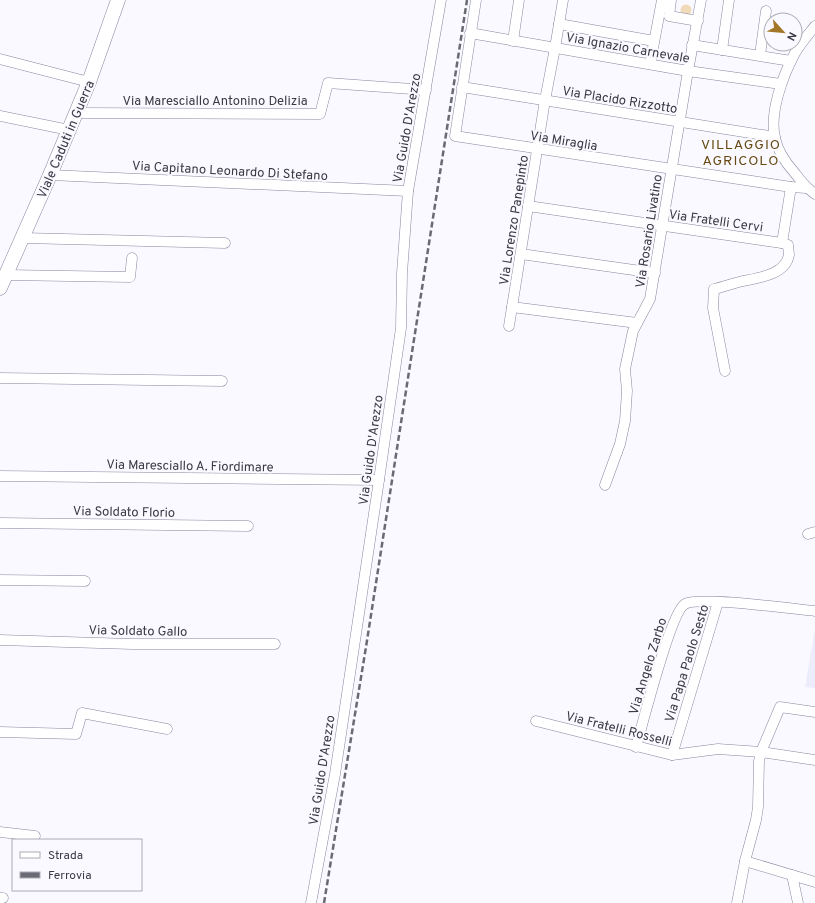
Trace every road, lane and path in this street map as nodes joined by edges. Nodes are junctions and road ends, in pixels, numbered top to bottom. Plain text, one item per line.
1 (118, 0) edge
2 (441, 0) edge
3 (476, 0) edge
4 (520, 0) edge
5 (563, 0) edge
6 (662, 0) edge
7 (671, 0) edge
8 (698, 0) edge
9 (729, 0) edge
10 (766, 11) dead end
11 (698, 21) junction
12 (559, 24) junction
13 (815, 26) edge
14 (470, 33) junction
15 (513, 41) junction
16 (654, 41) junction
17 (692, 46) junction
18 (555, 48) junction
19 (722, 50) junction
20 (760, 55) junction
21 (0, 59) edge
22 (791, 61) junction
23 (650, 64) junction
24 (688, 71) junction
25 (89, 82) junction
26 (781, 84) junction
27 (462, 87) junction
28 (426, 90) junction
29 (545, 100) junction
30 (76, 113) junction
31 (0, 116) edge
32 (680, 121) junction
33 (69, 130) junction
34 (775, 137) junction
35 (538, 149) junction
36 (672, 169) junction
37 (50, 175) junction
38 (791, 187) junction
39 (806, 188) junction
40 (408, 191) junction
41 (815, 194) edge
42 (528, 206) junction
43 (662, 226) junction
44 (23, 238) junction
45 (225, 243) dead end
46 (782, 243) junction
47 (521, 254) junction
48 (132, 258) dead end
49 (655, 273) junction
50 (6, 275) junction
51 (0, 288) edge
52 (512, 306) junction
53 (637, 323) junction
54 (509, 326) dead end
55 (725, 370) dead end
56 (0, 378) edge
57 (222, 381) dead end
58 (0, 476) edge
59 (379, 480) junction
60 (605, 485) dead end
61 (0, 523) edge
62 (248, 526) dead end
63 (0, 580) edge
64 (85, 581) dead end
65 (718, 602) junction
66 (815, 611) edge
67 (0, 640) edge
68 (275, 644) dead end
69 (815, 712) edge
70 (536, 721) dead end
71 (167, 729) dead end
72 (0, 732) edge
73 (636, 747) junction
74 (761, 752) junction
75 (672, 755) junction
76 (815, 760) edge
77 (0, 832) edge
78 (35, 836) dead end
79 (745, 861) junction
80 (792, 874) junction
81 (815, 882) edge
82 (311, 903) edge
83 (737, 903) edge
84 (798, 903) edge

1 - 25 street, Viale Caduti in Guerra
2 - 28 street, Via Guido D'Arezzo
3 - 14 street, Via Miraglia
4 - 15 street
5 - 12 street, Via Lorenzo Panepinto
6 - 16 street
7 - 11 street
8 - 11 street, Via Rosario Livatino
9 - 19 street
10 - 20 street
11 - 17 street, Via Rosario Livatino
12 - 16 street
12 - 18 street, Via Lorenzo Panepinto
13 - 22 street
14 - 15 street, Via Ignazio Carnevale
14 - 27 street, Via Miraglia
15 - 18 street, Via Ignazio Carnevale
16 - 23 street
17 - 19 street
17 - 24 street, Via Rosario Livatino
18 - 23 street, Via Ignazio Carnevale
18 - 29 street, Via Lorenzo Panepinto
19 - 20 street
20 - 22 street
21 - 25 street
22 - 26 street
23 - 24 street, Via Ignazio Carnevale
24 - 26 street, Via Ignazio Carnevale
24 - 32 street, Via Rosario Livatino
25 - 30 street, Viale Caduti in Guerra
26 - 34 street
27 - 29 street, Via Placido Rizzotto
27 - 35 street, Via Miraglia
28 - 30 street, Via Maresciallo Antonino Delizia
28 - 40 street, Via Guido D'Arezzo
29 - 32 street, Via Placido Rizzotto
29 - 35 street, Via Lorenzo Panepinto
30 - 33 street, Viale Caduti in Guerra
31 - 33 street
32 - 34 street, Via Placido Rizzotto
32 - 36 street, Via Rosario Livatino
33 - 37 street, Viale Caduti in Guerra
34 - 39 street
35 - 36 street, Via Miraglia
35 - 42 street, Via Lorenzo Panepinto
36 - 38 street, Via Miraglia
36 - 43 street, Via Rosario Livatino
37 - 40 street, Via Capitano Leonardo Di Stefano
37 - 44 street, Viale Caduti in Guerra
38 - 39 street, Via Miraglia
38 - 46 street
39 - 41 street
40 - 59 street, Via Guido D'Arezzo
42 - 43 street, Via Fratelli Cervi
42 - 47 street, Via Lorenzo Panepinto
43 - 46 street, Via Fratelli Cervi
43 - 49 street, Via Rosario Livatino
44 - 45 street
44 - 50 street, Viale Caduti in Guerra
46 - 55 street
47 - 49 street
47 - 52 street, Via Lorenzo Panepinto
48 - 50 street
49 - 53 street, Via Rosario Livatino
50 - 51 street, Viale Caduti in Guerra
52 - 53 street
52 - 54 street, Via Lorenzo Panepinto
53 - 60 street, Via Rosario Livatino
56 - 57 street
58 - 59 street, Via Maresciallo A. Fiordimare
59 - 82 street, Via Guido D'Arezzo
61 - 62 street, Via Soldato Florio
63 - 64 street
65 - 66 street, Via Angelo Zarbo
65 - 73 street, Via Angelo Zarbo
65 - 75 street, Via Papa Paolo Sesto
67 - 68 street, Via Soldato Gallo
69 - 74 street
70 - 73 street, Via Fratelli Rosselli
71 - 72 street
73 - 75 street, Via Fratelli Rosselli
74 - 75 street, Via Fratelli Rosselli
74 - 76 street, Via Fratelli Rosselli
74 - 79 street
77 - 78 street
79 - 80 street
79 - 83 street
80 - 81 street
80 - 84 street

